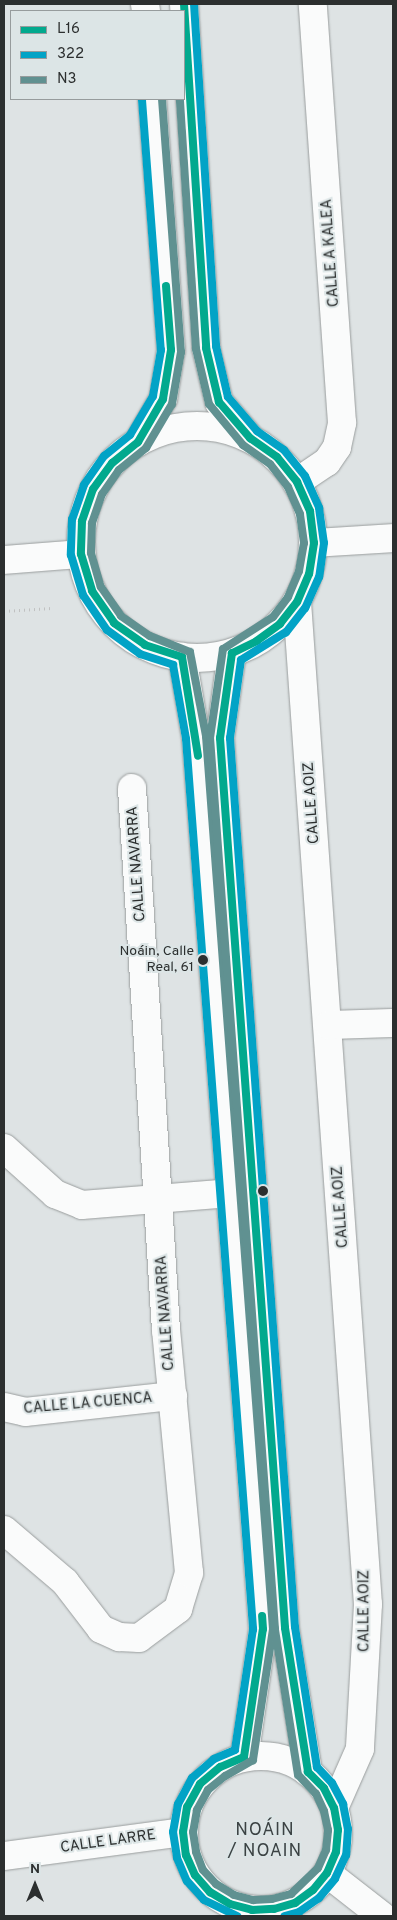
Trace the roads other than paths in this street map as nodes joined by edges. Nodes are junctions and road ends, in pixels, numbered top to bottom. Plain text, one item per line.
1 (313, 4) edge
2 (185, 20) edge
3 (152, 100) edge
4 (250, 438) junction
5 (138, 442) junction
6 (297, 482) junction
7 (393, 538) edge
8 (314, 543) junction
9 (81, 554) junction
10 (4, 560) edge
11 (297, 602) junction
12 (232, 653) junction
13 (182, 657) junction
14 (132, 788) dead end
15 (393, 1023) edge
16 (329, 1025) junction
17 (4, 1148) edge
18 (230, 1193) junction
19 (158, 1196) junction
20 (173, 1396) junction
21 (4, 1407) edge
22 (4, 1530) edge
23 (244, 1757) junction
24 (308, 1772) junction
25 (334, 1808) junction
26 (183, 1832) junction
27 (4, 1856) edge
28 (327, 1873) junction
29 (274, 1913) edge
30 (382, 1916) edge

1 - 6 main road, CALLE A KALEA
2 - 4 main road
3 - 5 main road
4 - 5 main road
4 - 6 main road
5 - 9 main road
6 - 8 main road
7 - 8 main road
8 - 11 main road
9 - 10 main road
9 - 13 main road
11 - 12 main road
11 - 16 main road, CALLE AOIZ
12 - 13 main road
12 - 24 main road
13 - 18 main road
14 - 19 main road, CALLE NAVARRA
15 - 16 main road
16 - 25 main road, CALLE AOIZ
17 - 19 main road
18 - 19 main road
18 - 23 main road
19 - 20 main road, CALLE NAVARRA
20 - 21 main road, CALLE LA CUENCA
20 - 22 main road, CALLE NAVARRA
23 - 24 main road
23 - 26 main road
24 - 25 main road
25 - 28 main road
26 - 27 main road, CALLE LARRE
26 - 29 main road
28 - 29 main road
28 - 30 main road

